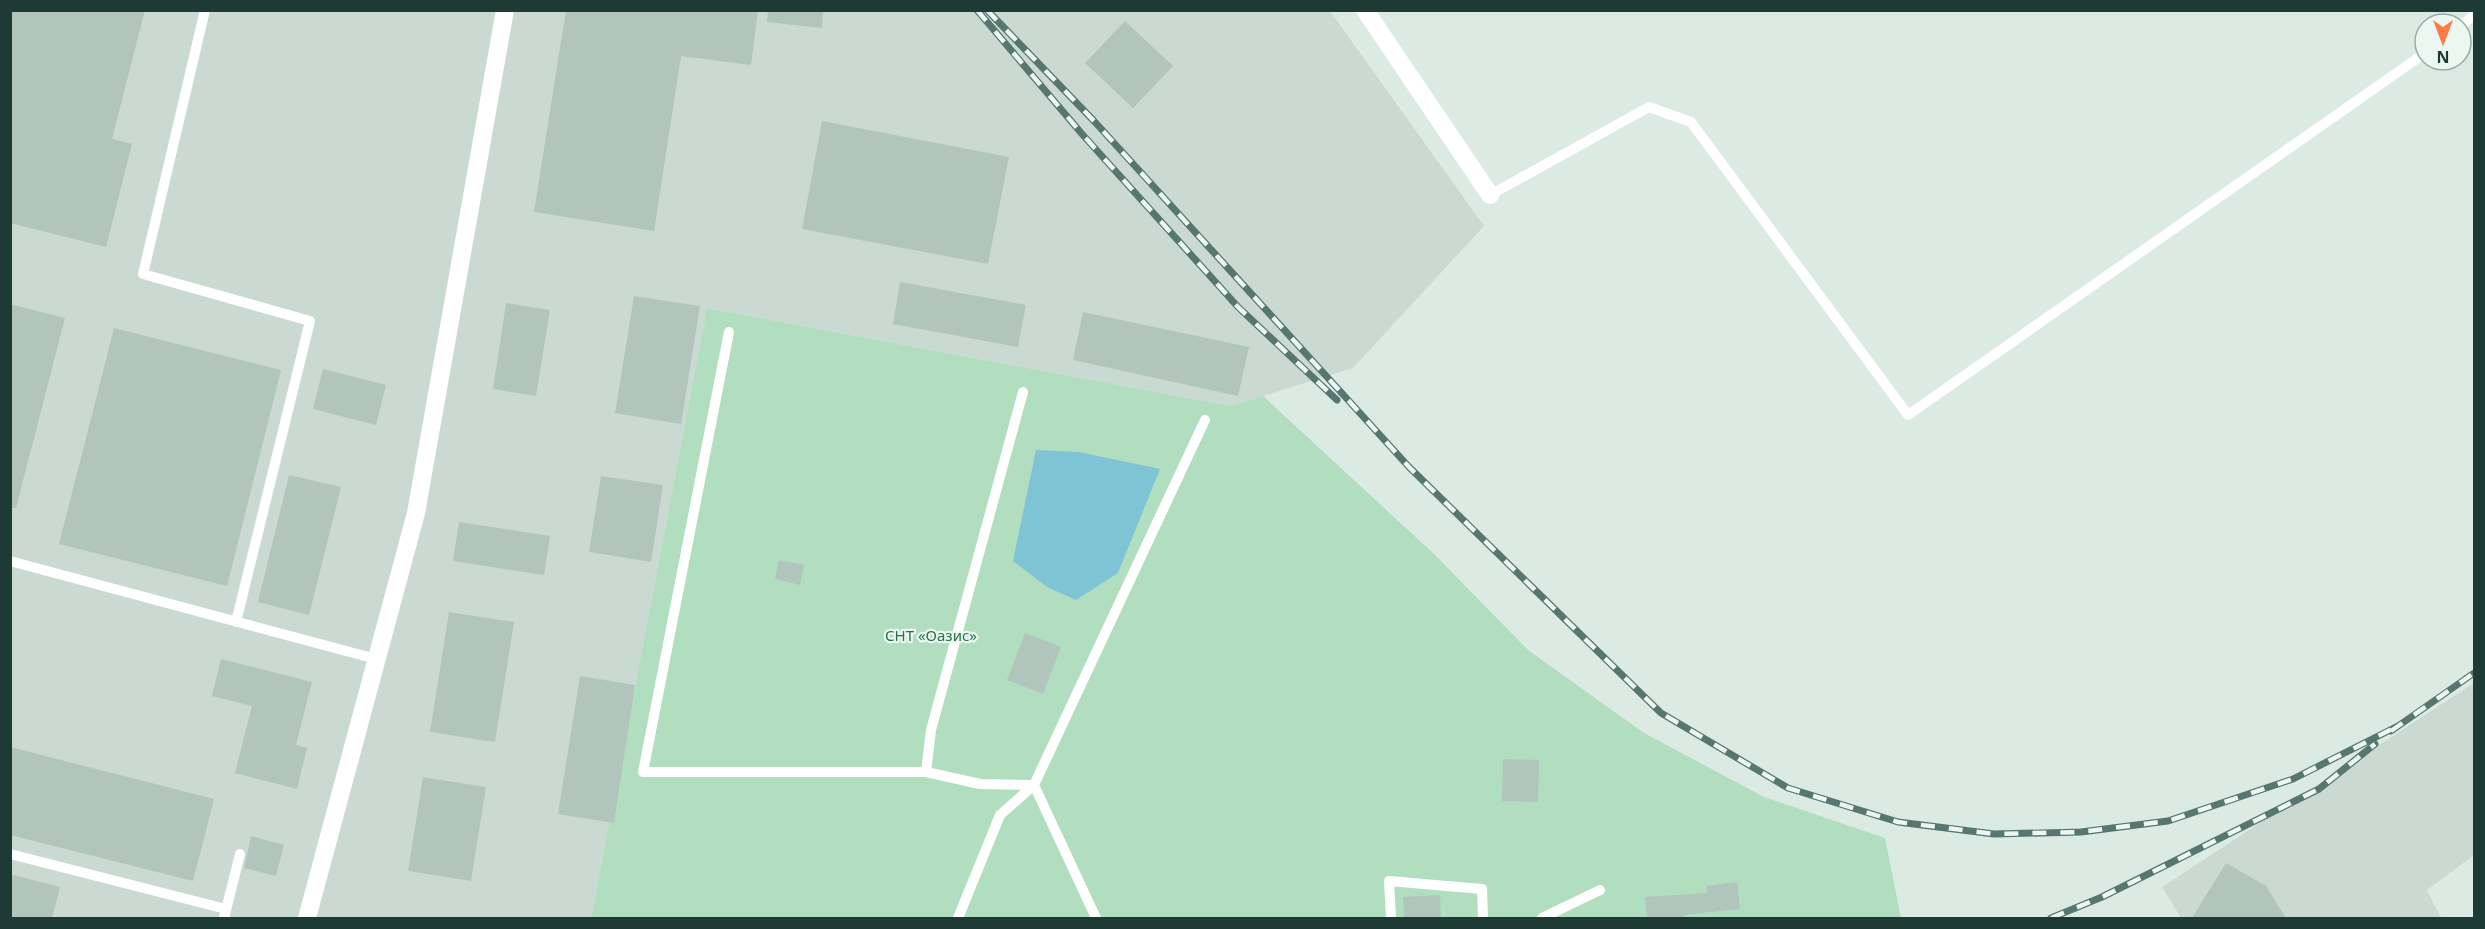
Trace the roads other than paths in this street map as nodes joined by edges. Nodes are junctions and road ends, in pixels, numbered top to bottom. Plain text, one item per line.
1 (205, 10) edge
2 (505, 10) edge
3 (1365, 10) edge
4 (2413, 61) edge
5 (1490, 195) joint
6 (729, 332) dead end
7 (1023, 392) dead end
8 (1205, 420) dead end
9 (10, 561) edge
10 (236, 622) junction
11 (376, 659) junction
12 (926, 772) junction
13 (1034, 784) junction
14 (240, 854) dead end
15 (10, 855) edge
16 (1600, 890) dead end
17 (225, 914) edge
18 (307, 918) edge
19 (958, 918) edge
20 (1096, 918) edge
21 (1391, 918) edge
22 (1484, 918) edge
23 (1542, 918) edge

1 - 10 lane
2 - 11 street
3 - 5 street
4 - 5 lane
6 - 12 lane
7 - 12 lane
8 - 13 lane
9 - 10 lane
10 - 11 lane
11 - 18 street
12 - 13 lane
13 - 19 lane
13 - 20 lane
14 - 17 lane
15 - 17 lane
16 - 23 lane
21 - 22 lane

